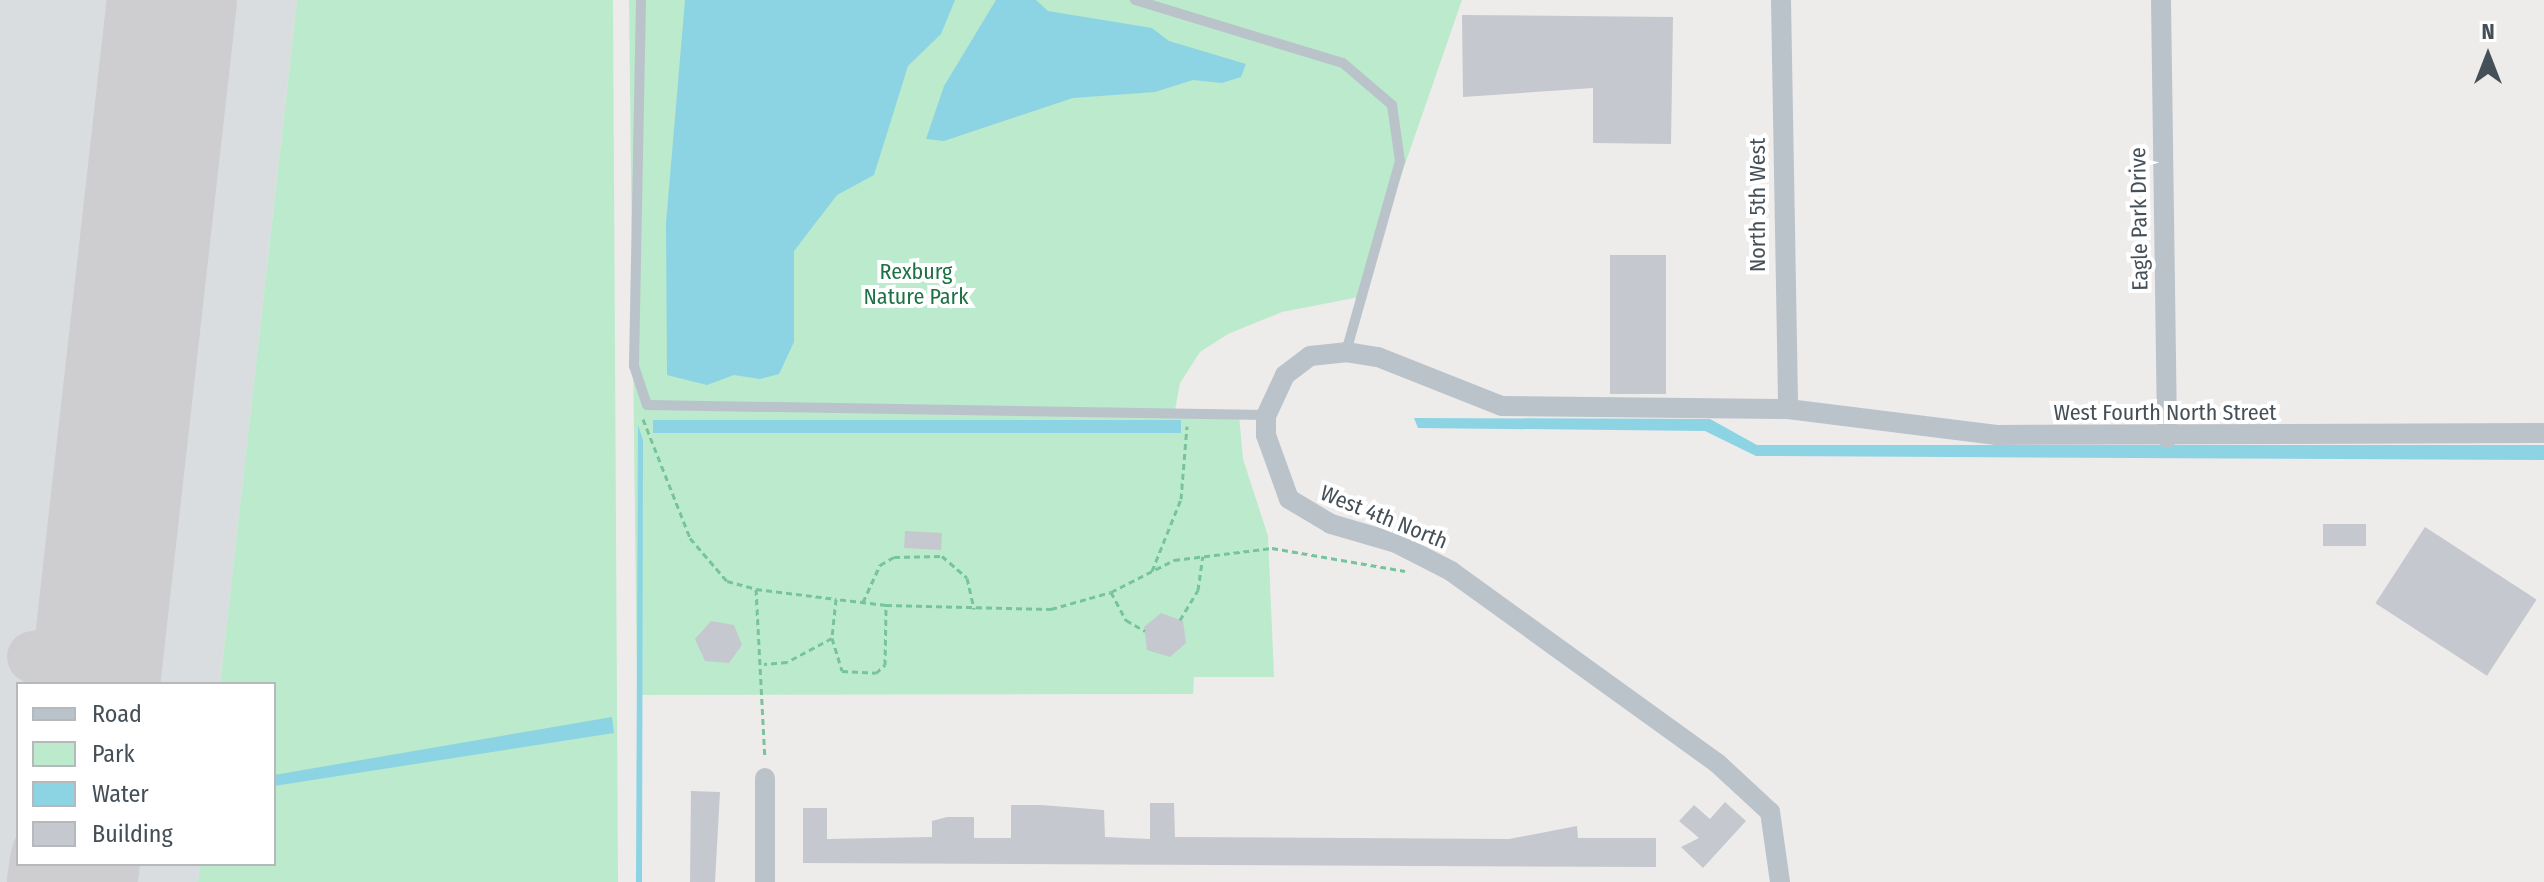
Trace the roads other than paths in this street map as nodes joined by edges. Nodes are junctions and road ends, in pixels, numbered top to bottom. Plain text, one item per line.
1 (641, 0) edge
2 (1135, 0) edge
3 (1781, 0) edge
4 (2161, 0) edge
5 (1346, 352) junction
6 (1788, 409) junction
7 (1267, 415) junction
8 (2544, 433) edge
9 (2167, 438) junction
10 (765, 778) road end
11 (765, 882) edge
12 (1780, 882) edge

1 - 7 lane
2 - 5 lane
3 - 6 street, North 5th West
4 - 9 street, Eagle Park Drive
5 - 6 street
5 - 7 street
6 - 9 street, West Fourth North Street
7 - 12 street, West 4th North
8 - 9 street, West Fourth North Street
10 - 11 street

